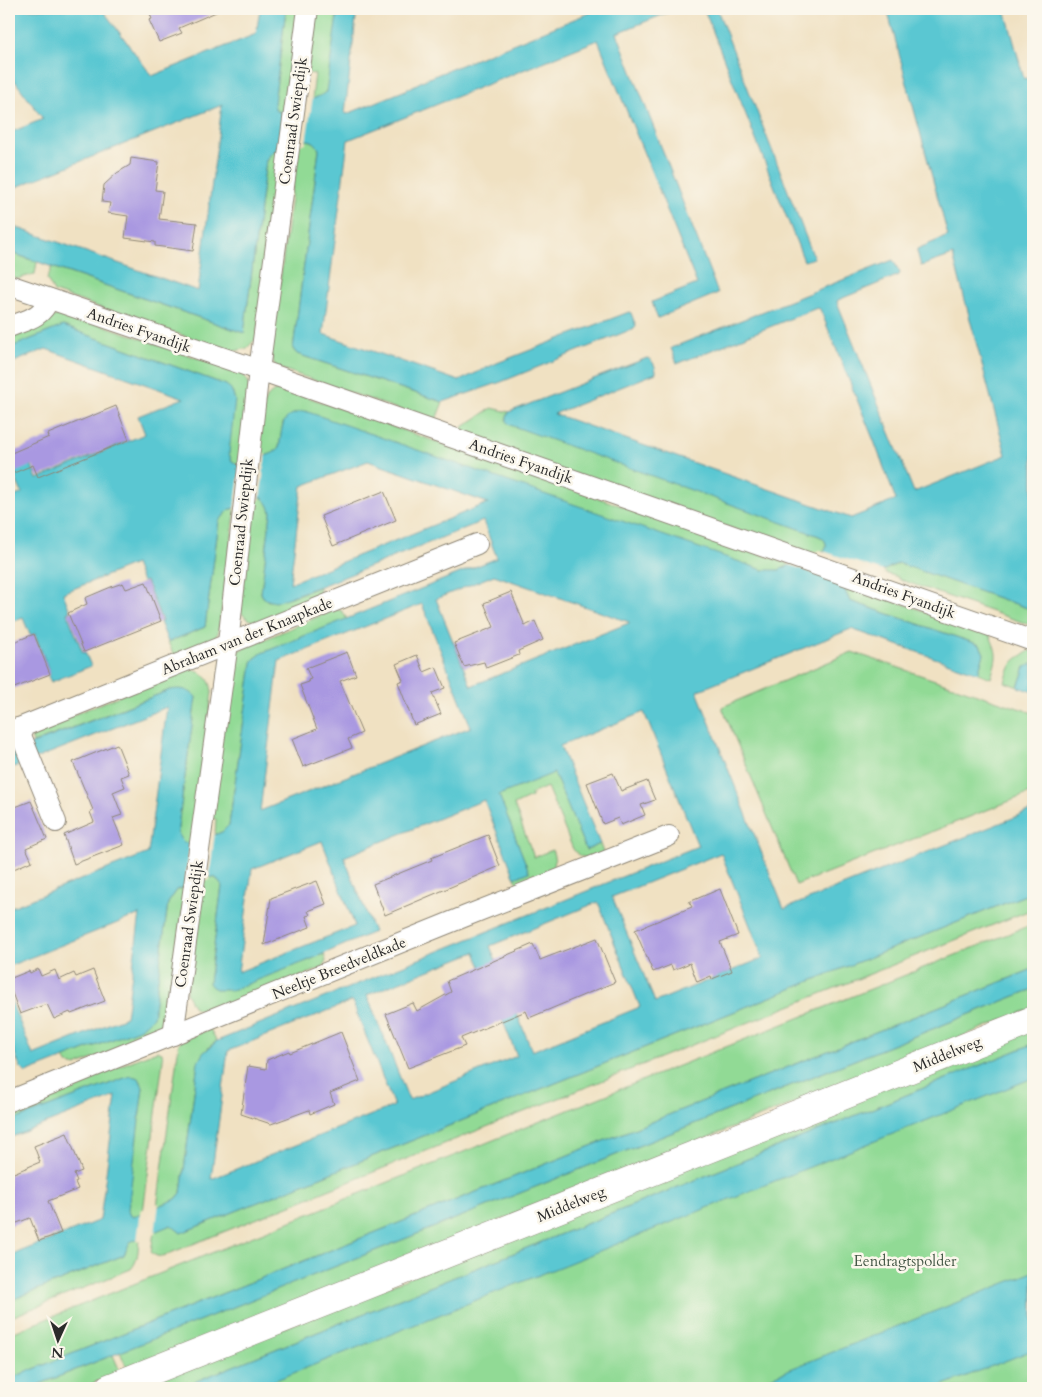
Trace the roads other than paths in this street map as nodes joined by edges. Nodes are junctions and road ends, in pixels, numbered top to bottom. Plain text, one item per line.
1 (308, 9) edge
2 (9, 285) edge
3 (49, 300) junction
4 (9, 327) edge
5 (259, 370) junction
6 (477, 544) dead end
7 (1033, 641) edge
8 (228, 643) junction
9 (16, 733) edge
10 (56, 822) dead end
11 (669, 836) dead end
12 (1033, 1020) edge
13 (173, 1036) junction
14 (9, 1101) edge
15 (109, 1388) edge

1 - 5 street, Coenraad Swiepdijk
2 - 3 street, Andries Fyandijk
3 - 4 street
3 - 5 street, Andries Fyandijk
5 - 7 street, Andries Fyandijk
5 - 8 street, Coenraad Swiepdijk
6 - 8 street, Abraham van der Knaapkade
8 - 9 street, Abraham van der Knaapkade
8 - 13 street, Coenraad Swiepdijk
9 - 10 street, Abraham van der Knaapkade
11 - 13 street, Neeltje Breedveldkade
12 - 15 street, Middelweg
13 - 14 street, Neeltje Breedveldkade

